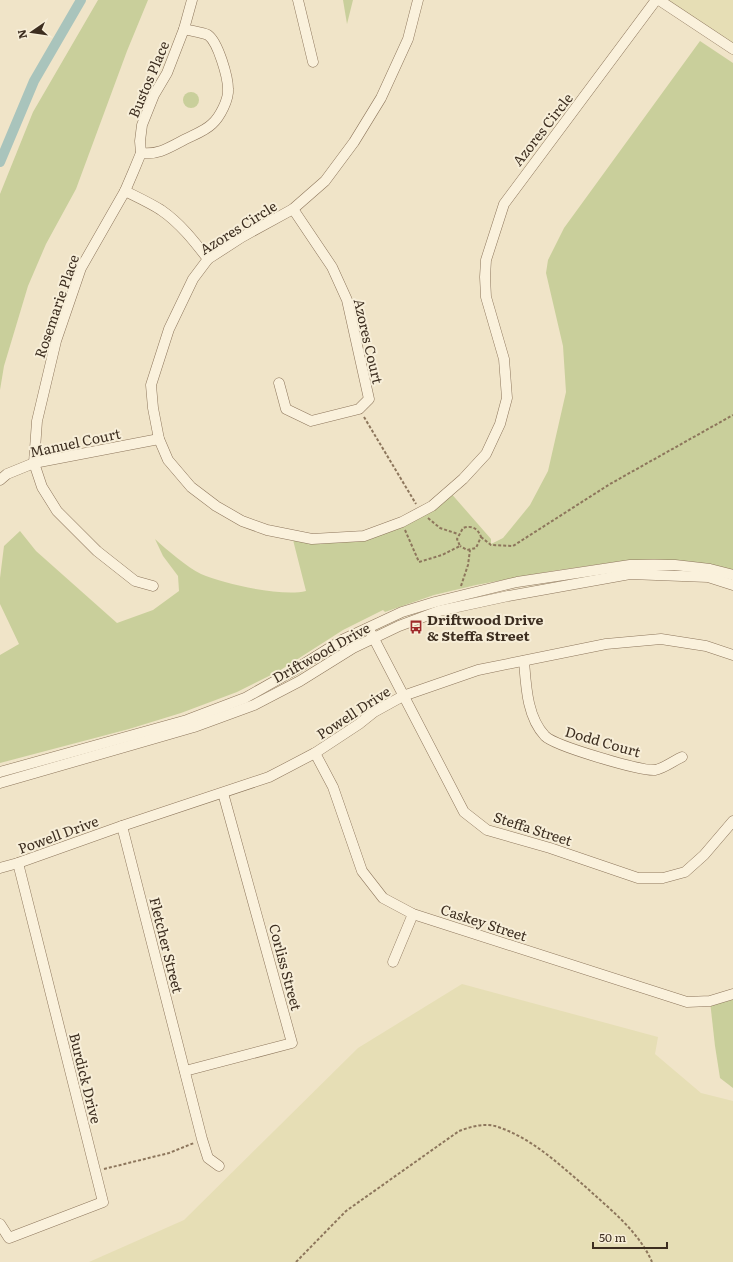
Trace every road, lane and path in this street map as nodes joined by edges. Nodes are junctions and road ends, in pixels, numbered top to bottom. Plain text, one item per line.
1 (192, 0) edge
2 (298, 0) edge
3 (418, 0) edge
4 (657, 0) edge
5 (184, 29) junction
6 (733, 49) edge
7 (313, 62) dead end
8 (140, 153) junction
9 (125, 191) junction
10 (293, 209) junction
11 (208, 259) junction
12 (279, 383) dead end
13 (359, 409) junction
14 (733, 415) edge
15 (159, 439) junction
16 (34, 463) junction
17 (0, 480) edge
18 (422, 512) junction
19 (402, 522) junction
20 (458, 534) junction
21 (481, 537) junction
22 (460, 546) junction
23 (470, 550) junction
24 (733, 575) edge
25 (733, 584) edge
26 (153, 586) dead end
27 (456, 597) junction
28 (367, 627) junction
29 (374, 638) junction
30 (733, 655) edge
31 (524, 661) junction
32 (403, 696) junction
33 (315, 753) junction
34 (682, 757) dead end
35 (0, 772) edge
36 (0, 783) edge
37 (223, 792) junction
38 (733, 821) edge
39 (122, 826) junction
40 (18, 863) junction
41 (0, 868) edge
42 (413, 914) junction
43 (394, 962) dead end
44 (733, 994) edge
45 (185, 1070) junction
46 (202, 1139) junction
47 (219, 1166) dead end
48 (95, 1171) junction
49 (0, 1224) edge
50 (296, 1262) edge
51 (652, 1262) edge

1 - 5 street, Bustos Place
2 - 7 street
3 - 10 street, Azores Circle
4 - 6 street
4 - 18 street, Azores Circle
5 - 8 street, Bustos Place
5 - 8 street
8 - 9 street, Bustos Place
9 - 11 street
9 - 16 street, Rosemarie Place
10 - 11 street, Azores Circle
10 - 13 street, Azores Court
11 - 15 street, Azores Circle
12 - 13 street
13 - 18 path
14 - 21 path
15 - 16 street, Manuel Court
15 - 19 street, Azores Circle
16 - 17 street, Manuel Court
16 - 26 street
18 - 19 street, Azores Circle
18 - 20 path
19 - 22 path
20 - 21 path
20 - 22 path
21 - 23 path
22 - 23 path
23 - 27 path
24 - 27 street, Driftwood Drive
25 - 29 street, Driftwood Drive
27 - 28 street, Driftwood Drive
28 - 29 street, Steffa Street
28 - 35 street, Driftwood Drive
29 - 32 street, Steffa Street
29 - 36 street, Driftwood Drive
30 - 31 street, Powell Drive
31 - 32 street, Powell Drive
31 - 34 street, Dodd Court
32 - 33 street, Powell Drive
32 - 38 street, Steffa Street
33 - 37 street, Powell Drive
33 - 42 street, Caskey Street
37 - 39 street, Powell Drive
37 - 45 street, Corliss Street
39 - 40 street, Powell Drive
39 - 45 street, Fletcher Street
40 - 41 street, Powell Drive
40 - 48 street, Burdick Drive
42 - 43 street
42 - 44 street, Caskey Street
45 - 46 street, Fletcher Street
46 - 47 street, Fletcher Street
46 - 48 path
48 - 49 street, Burdick Drive
50 - 51 path

